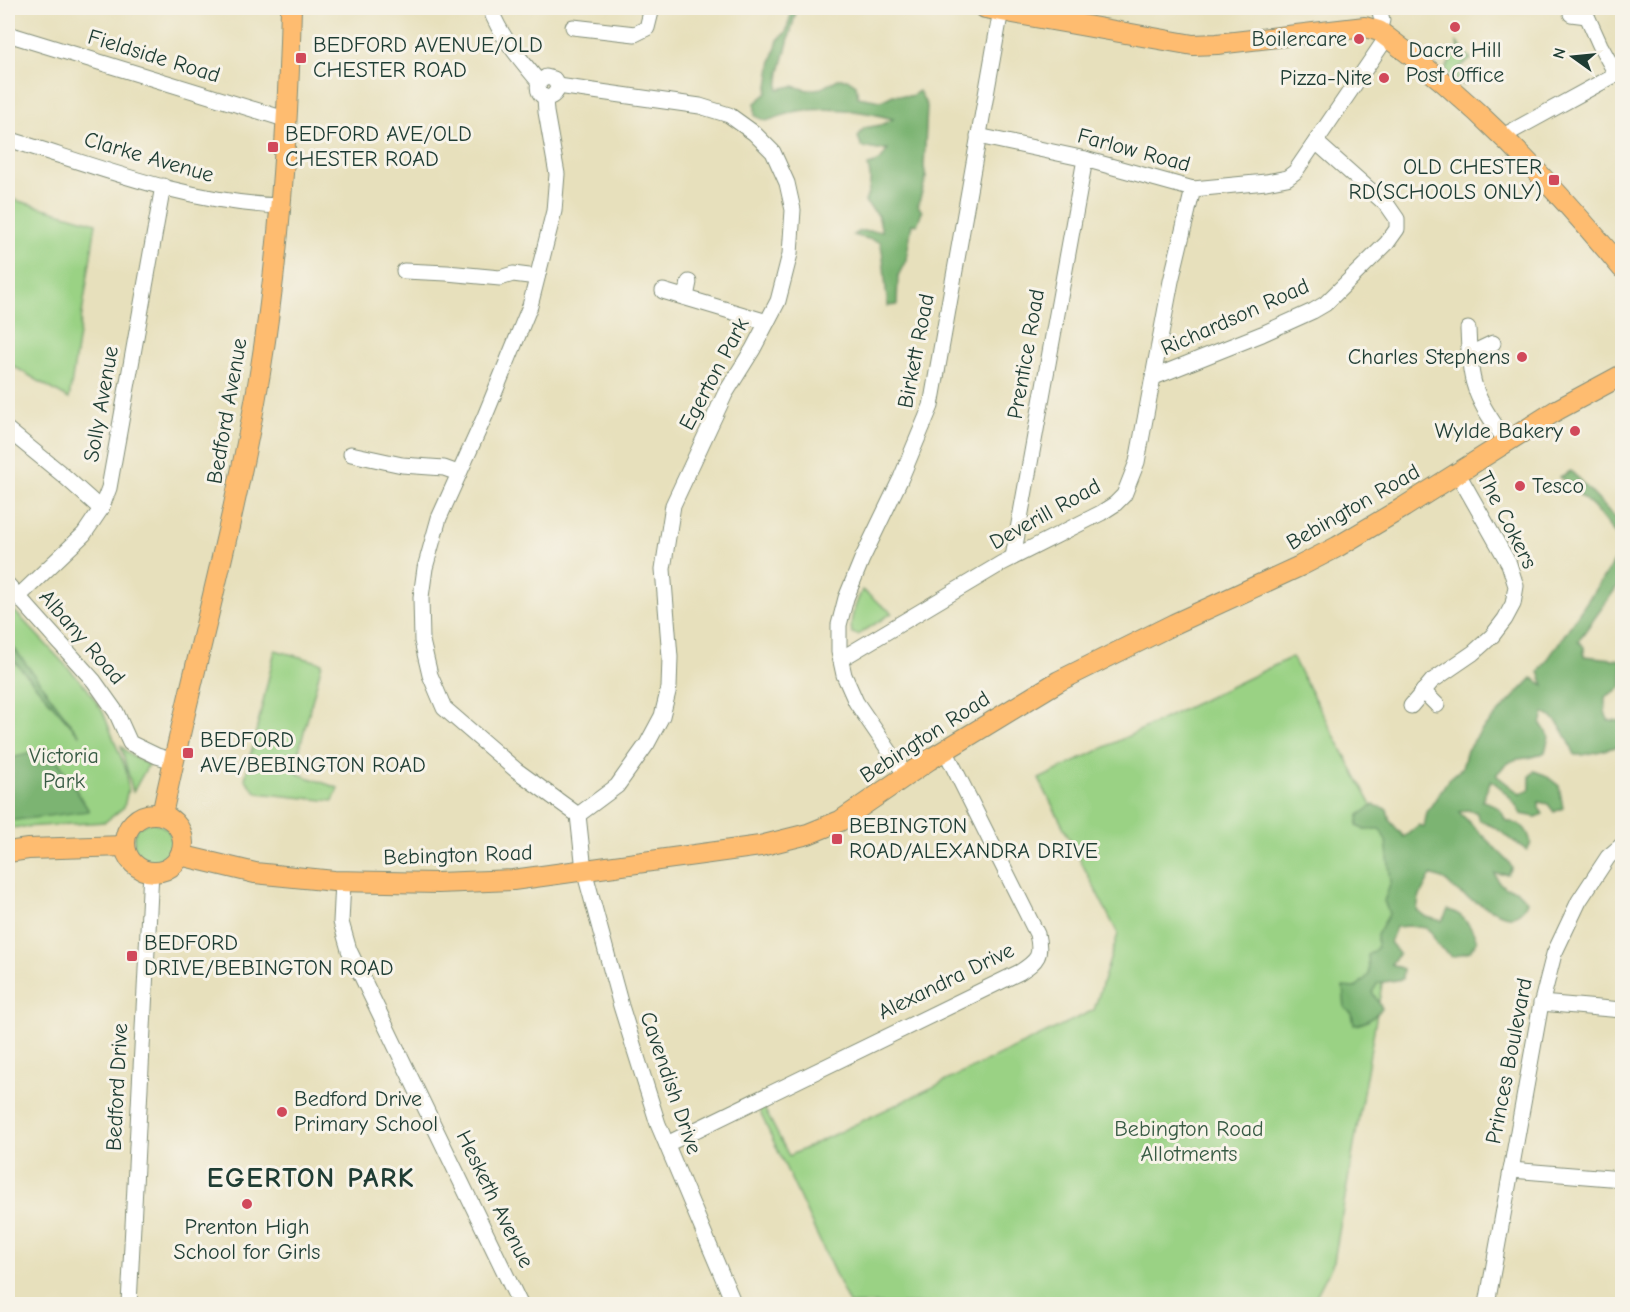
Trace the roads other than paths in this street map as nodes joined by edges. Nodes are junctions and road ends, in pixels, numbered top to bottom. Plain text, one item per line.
1 (291, 8) edge
2 (490, 8) edge
3 (652, 8) edge
4 (1379, 8) edge
5 (993, 9) edge
6 (1588, 12) edge
7 (1571, 14) dead end
8 (573, 27) dead end
9 (8, 34) edge
10 (1383, 34) junction
11 (1619, 73) edge
12 (539, 82) junction
13 (558, 86) junction
14 (545, 98) junction
15 (288, 120) junction
16 (1503, 135) junction
17 (978, 136) junction
18 (8, 139) edge
19 (1316, 142) junction
20 (1085, 159) junction
21 (163, 186) junction
22 (1193, 189) junction
23 (281, 206) junction
24 (1623, 268) edge
25 (404, 271) dead end
26 (537, 277) junction
27 (689, 282) dead end
28 (663, 291) dead end
29 (686, 297) junction
30 (767, 322) junction
31 (1468, 329) dead end
32 (1493, 343) dead end
33 (1470, 354) junction
34 (1623, 375) edge
35 (1154, 377) junction
36 (8, 430) edge
37 (1506, 442) junction
38 (351, 454) dead end
39 (1457, 472) junction
40 (458, 473) junction
41 (100, 509) junction
42 (1012, 557) junction
43 (8, 585) edge
44 (18, 597) junction
45 (841, 659) junction
46 (1423, 691) junction
47 (1437, 705) dead end
48 (1411, 706) dead end
49 (945, 750) junction
50 (174, 761) junction
51 (907, 777) junction
52 (162, 815) junction
53 (578, 815) junction
54 (1623, 845) edge
55 (125, 846) junction
56 (8, 852) edge
57 (180, 855) junction
58 (584, 870) junction
59 (151, 871) junction
60 (343, 881) junction
61 (1541, 1003) junction
62 (1623, 1010) edge
63 (667, 1144) junction
64 (1511, 1170) junction
65 (1623, 1179) edge
66 (129, 1305) edge
67 (520, 1305) edge
68 (734, 1305) edge
69 (1487, 1305) edge

1 - 15 main road, Bedford Avenue
2 - 12 street
3 - 8 street
4 - 10 street
5 - 10 main road
5 - 17 street, Birkett Road
6 - 7 street
6 - 11 street
9 - 15 street, Fieldside Road
10 - 16 main road
10 - 19 street, Farlow Road
11 - 16 street
12 - 13 street, Egerton Park
12 - 14 street
13 - 14 street
13 - 30 street, Egerton Park
14 - 26 street
15 - 23 main road, Bedford Avenue
16 - 24 main road
17 - 20 street, Farlow Road
17 - 45 street, Birkett Road
18 - 21 street, Clarke Avenue
19 - 22 street, Farlow Road
19 - 35 street, Richardson Road
20 - 22 street, Farlow Road
20 - 42 street, Prentice Road
21 - 23 street, Clarke Avenue
21 - 41 street, Solly Avenue
22 - 35 street, Deverill Road
23 - 50 main road, Bedford Avenue
25 - 26 street
26 - 40 street
27 - 29 street
28 - 29 street
29 - 30 street
30 - 53 street, Egerton Park
31 - 33 street
32 - 33 street
33 - 37 street
34 - 37 main road, Bebington Road
35 - 42 street, Deverill Road
36 - 41 street
37 - 39 main road, Bebington Road
38 - 40 street
39 - 46 street, The Cokers
39 - 49 main road, Bebington Road
40 - 53 street
41 - 44 street, Solly Avenue
42 - 45 street, Deverill Road
43 - 44 street, Albany Road
44 - 50 street, Albany Road
45 - 51 street, Birkett Road
46 - 47 street
46 - 48 street, The Cokers
49 - 51 main road, Bebington Road
49 - 63 street, Alexandra Drive
50 - 52 main road, Bedford Avenue
51 - 58 main road, Bebington Road
52 - 55 main road
52 - 57 main road
53 - 58 street
54 - 61 street, Princes Boulevard
55 - 56 main road
55 - 59 main road
57 - 59 main road
57 - 60 main road, Bebington Road
58 - 60 main road, Bebington Road
58 - 63 street, Cavendish Drive
59 - 66 street, Bedford Drive
60 - 67 street, Hesketh Avenue
61 - 62 street
61 - 64 street, Princes Boulevard
63 - 68 street, Cavendish Drive
64 - 65 street
64 - 69 street, Princes Boulevard

